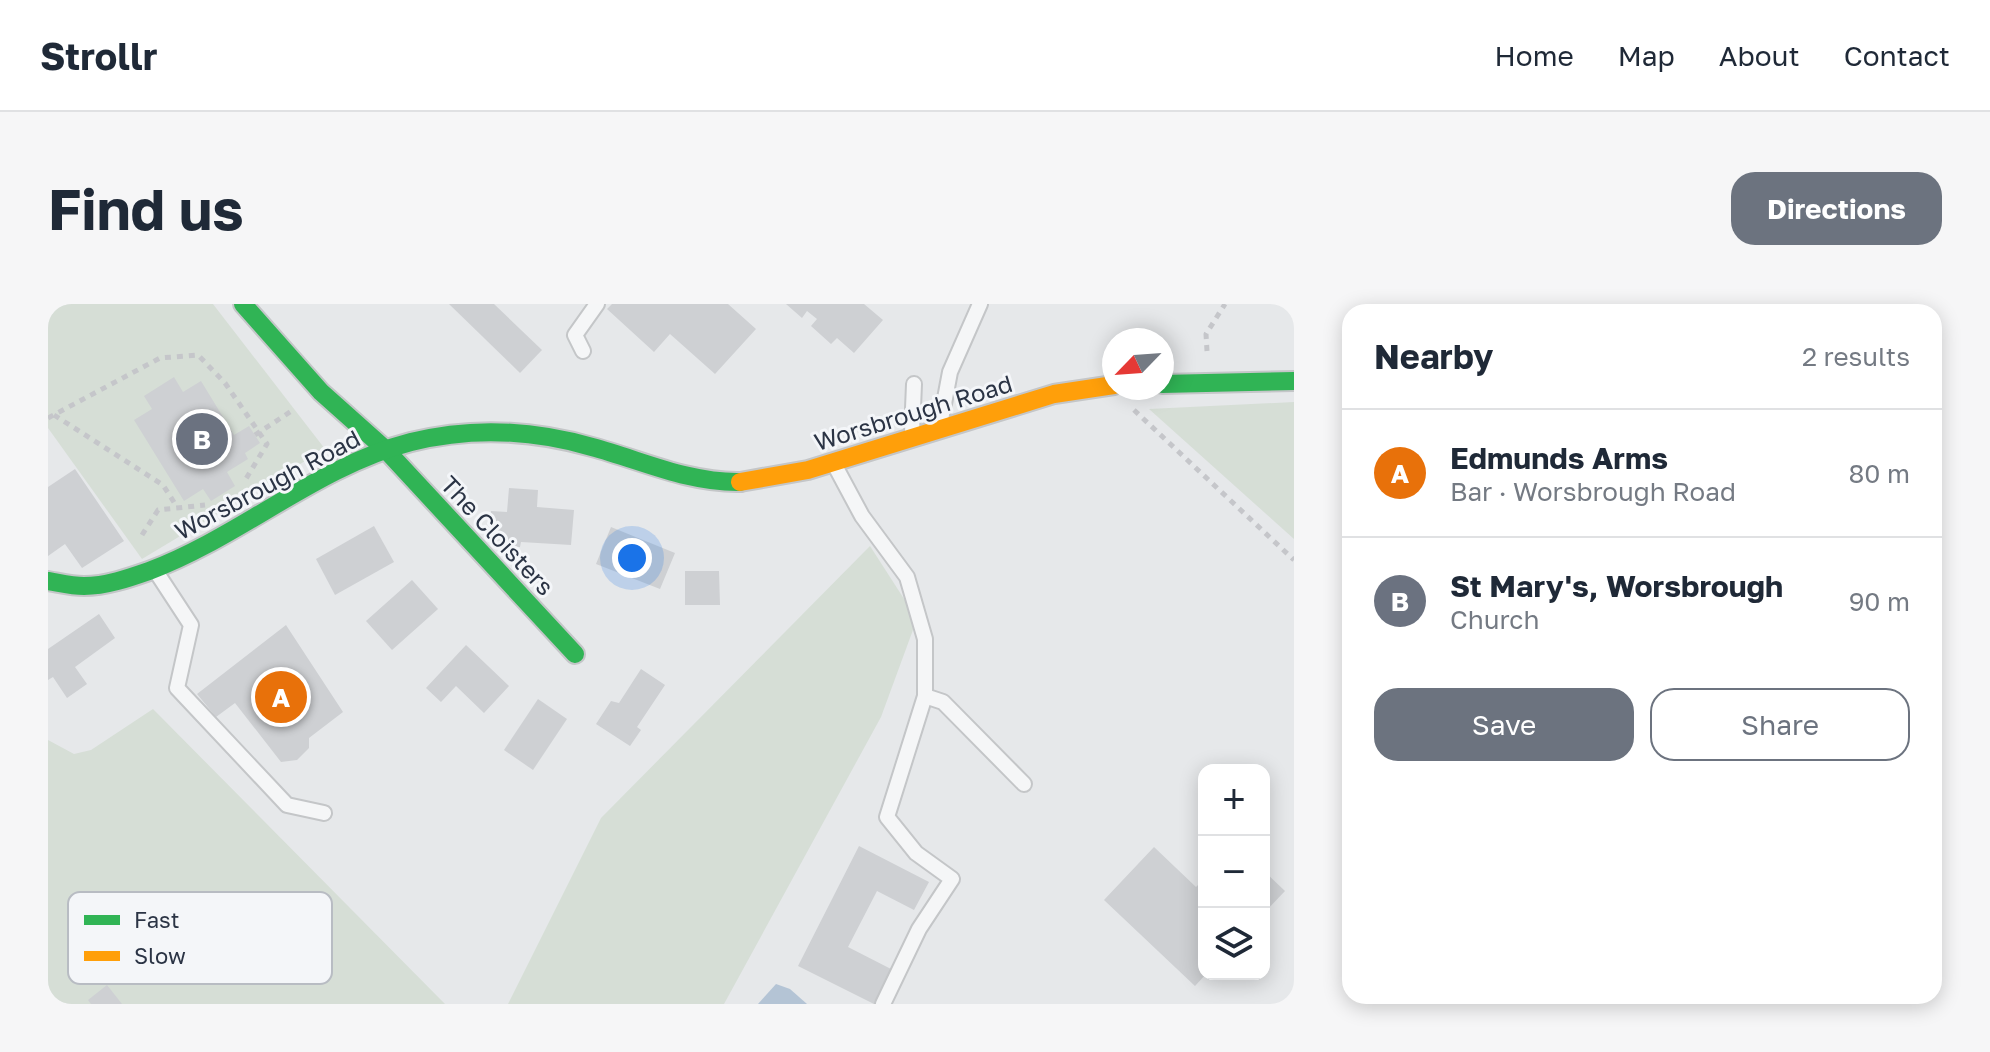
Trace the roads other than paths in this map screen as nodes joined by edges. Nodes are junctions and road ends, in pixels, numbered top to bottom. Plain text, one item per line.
1 (243, 304) edge
2 (597, 304) edge
3 (980, 304) edge
4 (583, 351) dead end
5 (1294, 381) edge
6 (914, 384) dead end
7 (1174, 384) edge
8 (1102, 386) edge
9 (940, 425) junction
10 (912, 435) junction
11 (386, 450) junction
12 (833, 462) junction
13 (155, 570) junction
14 (48, 581) edge
15 (575, 654) dead end
16 (925, 696) junction
17 (1024, 784) dead end
18 (324, 813) dead end
19 (883, 1004) edge

1 - 11 street, The Cloisters
2 - 4 lane
3 - 9 lane
5 - 7 street
6 - 10 lane
8 - 9 street, Worsbrough Road
9 - 10 street, Worsbrough Road
10 - 12 street, Worsbrough Road
11 - 12 street, Worsbrough Road
11 - 13 street, Worsbrough Road
11 - 15 street, The Cloisters
12 - 16 lane
13 - 14 street, Worsbrough Road
13 - 18 lane
16 - 17 lane
16 - 19 lane

